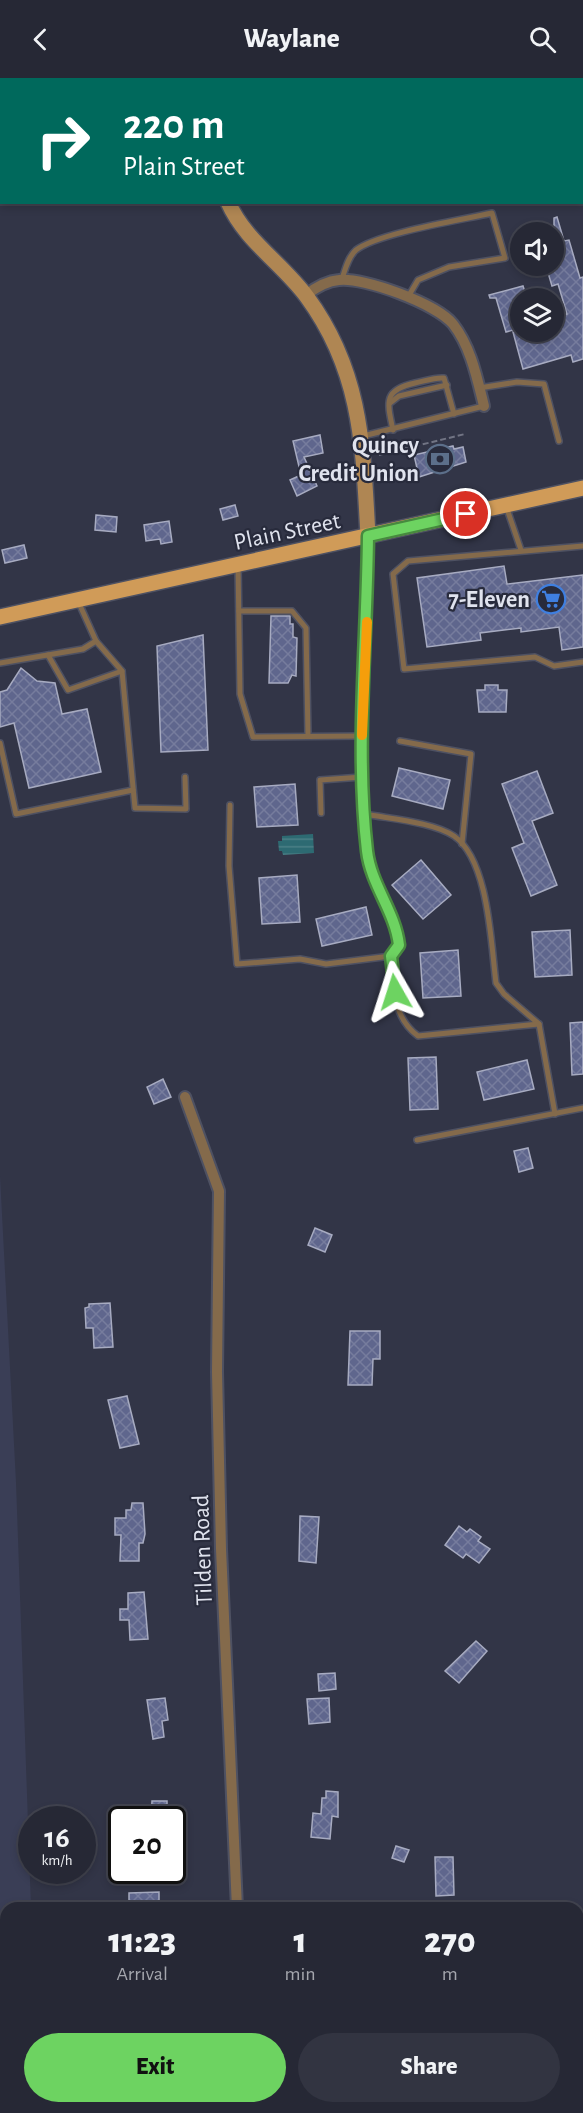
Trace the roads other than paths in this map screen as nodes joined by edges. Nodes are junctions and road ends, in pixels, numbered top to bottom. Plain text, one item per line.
1 (229, 204) edge
2 (342, 279) junction
3 (306, 295) junction
4 (408, 297) junction
5 (479, 388) junction
6 (484, 406) joint
7 (454, 414) junction
8 (393, 430) junction
9 (361, 437) junction
10 (559, 441) dead end
11 (583, 488) edge
12 (505, 505) junction
13 (368, 536) junction
14 (583, 546) edge
15 (521, 550) junction
16 (238, 565) junction
17 (77, 600) junction
18 (239, 610) junction
19 (0, 616) edge
20 (96, 641) junction
21 (48, 655) junction
22 (583, 662) edge
23 (0, 663) edge
24 (122, 671) junction
25 (362, 735) junction
26 (308, 736) junction
27 (400, 741) dead end
28 (0, 743) edge
29 (185, 777) dead end
30 (362, 777) junction
31 (133, 790) junction
32 (230, 805) dead end
33 (321, 813) dead end
34 (365, 814) junction
35 (462, 844) junction
36 (391, 956) junction
37 (539, 1024) junction
38 (184, 1097) dead end
39 (583, 1108) edge
40 (555, 1114) junction
41 (417, 1140) dead end
42 (237, 1902) edge

1 - 3 street
2 - 3 street
2 - 4 street
2 - 4 lane
3 - 9 street
4 - 5 street
5 - 6 street
5 - 10 lane
6 - 7 lane
7 - 8 lane
7 - 8 lane
8 - 9 lane
9 - 13 street
11 - 12 main road, Plain Street
12 - 13 main road, Plain Street
12 - 15 lane
13 - 16 main road, Plain Street
13 - 25 lane
14 - 15 lane
15 - 22 lane
16 - 17 main road, Plain Street
16 - 18 lane
17 - 19 main road, Plain Street
17 - 20 lane
18 - 26 lane
18 - 26 lane
20 - 21 lane
20 - 24 lane
21 - 23 lane
21 - 24 lane
24 - 31 lane
25 - 26 lane
25 - 30 lane
27 - 35 lane
28 - 31 lane
29 - 31 lane
30 - 33 lane
30 - 34 lane
32 - 36 lane
34 - 35 lane
34 - 36 lane
35 - 37 lane
36 - 37 lane
37 - 40 lane
38 - 42 street, Tilden Road
39 - 40 lane
40 - 41 lane

